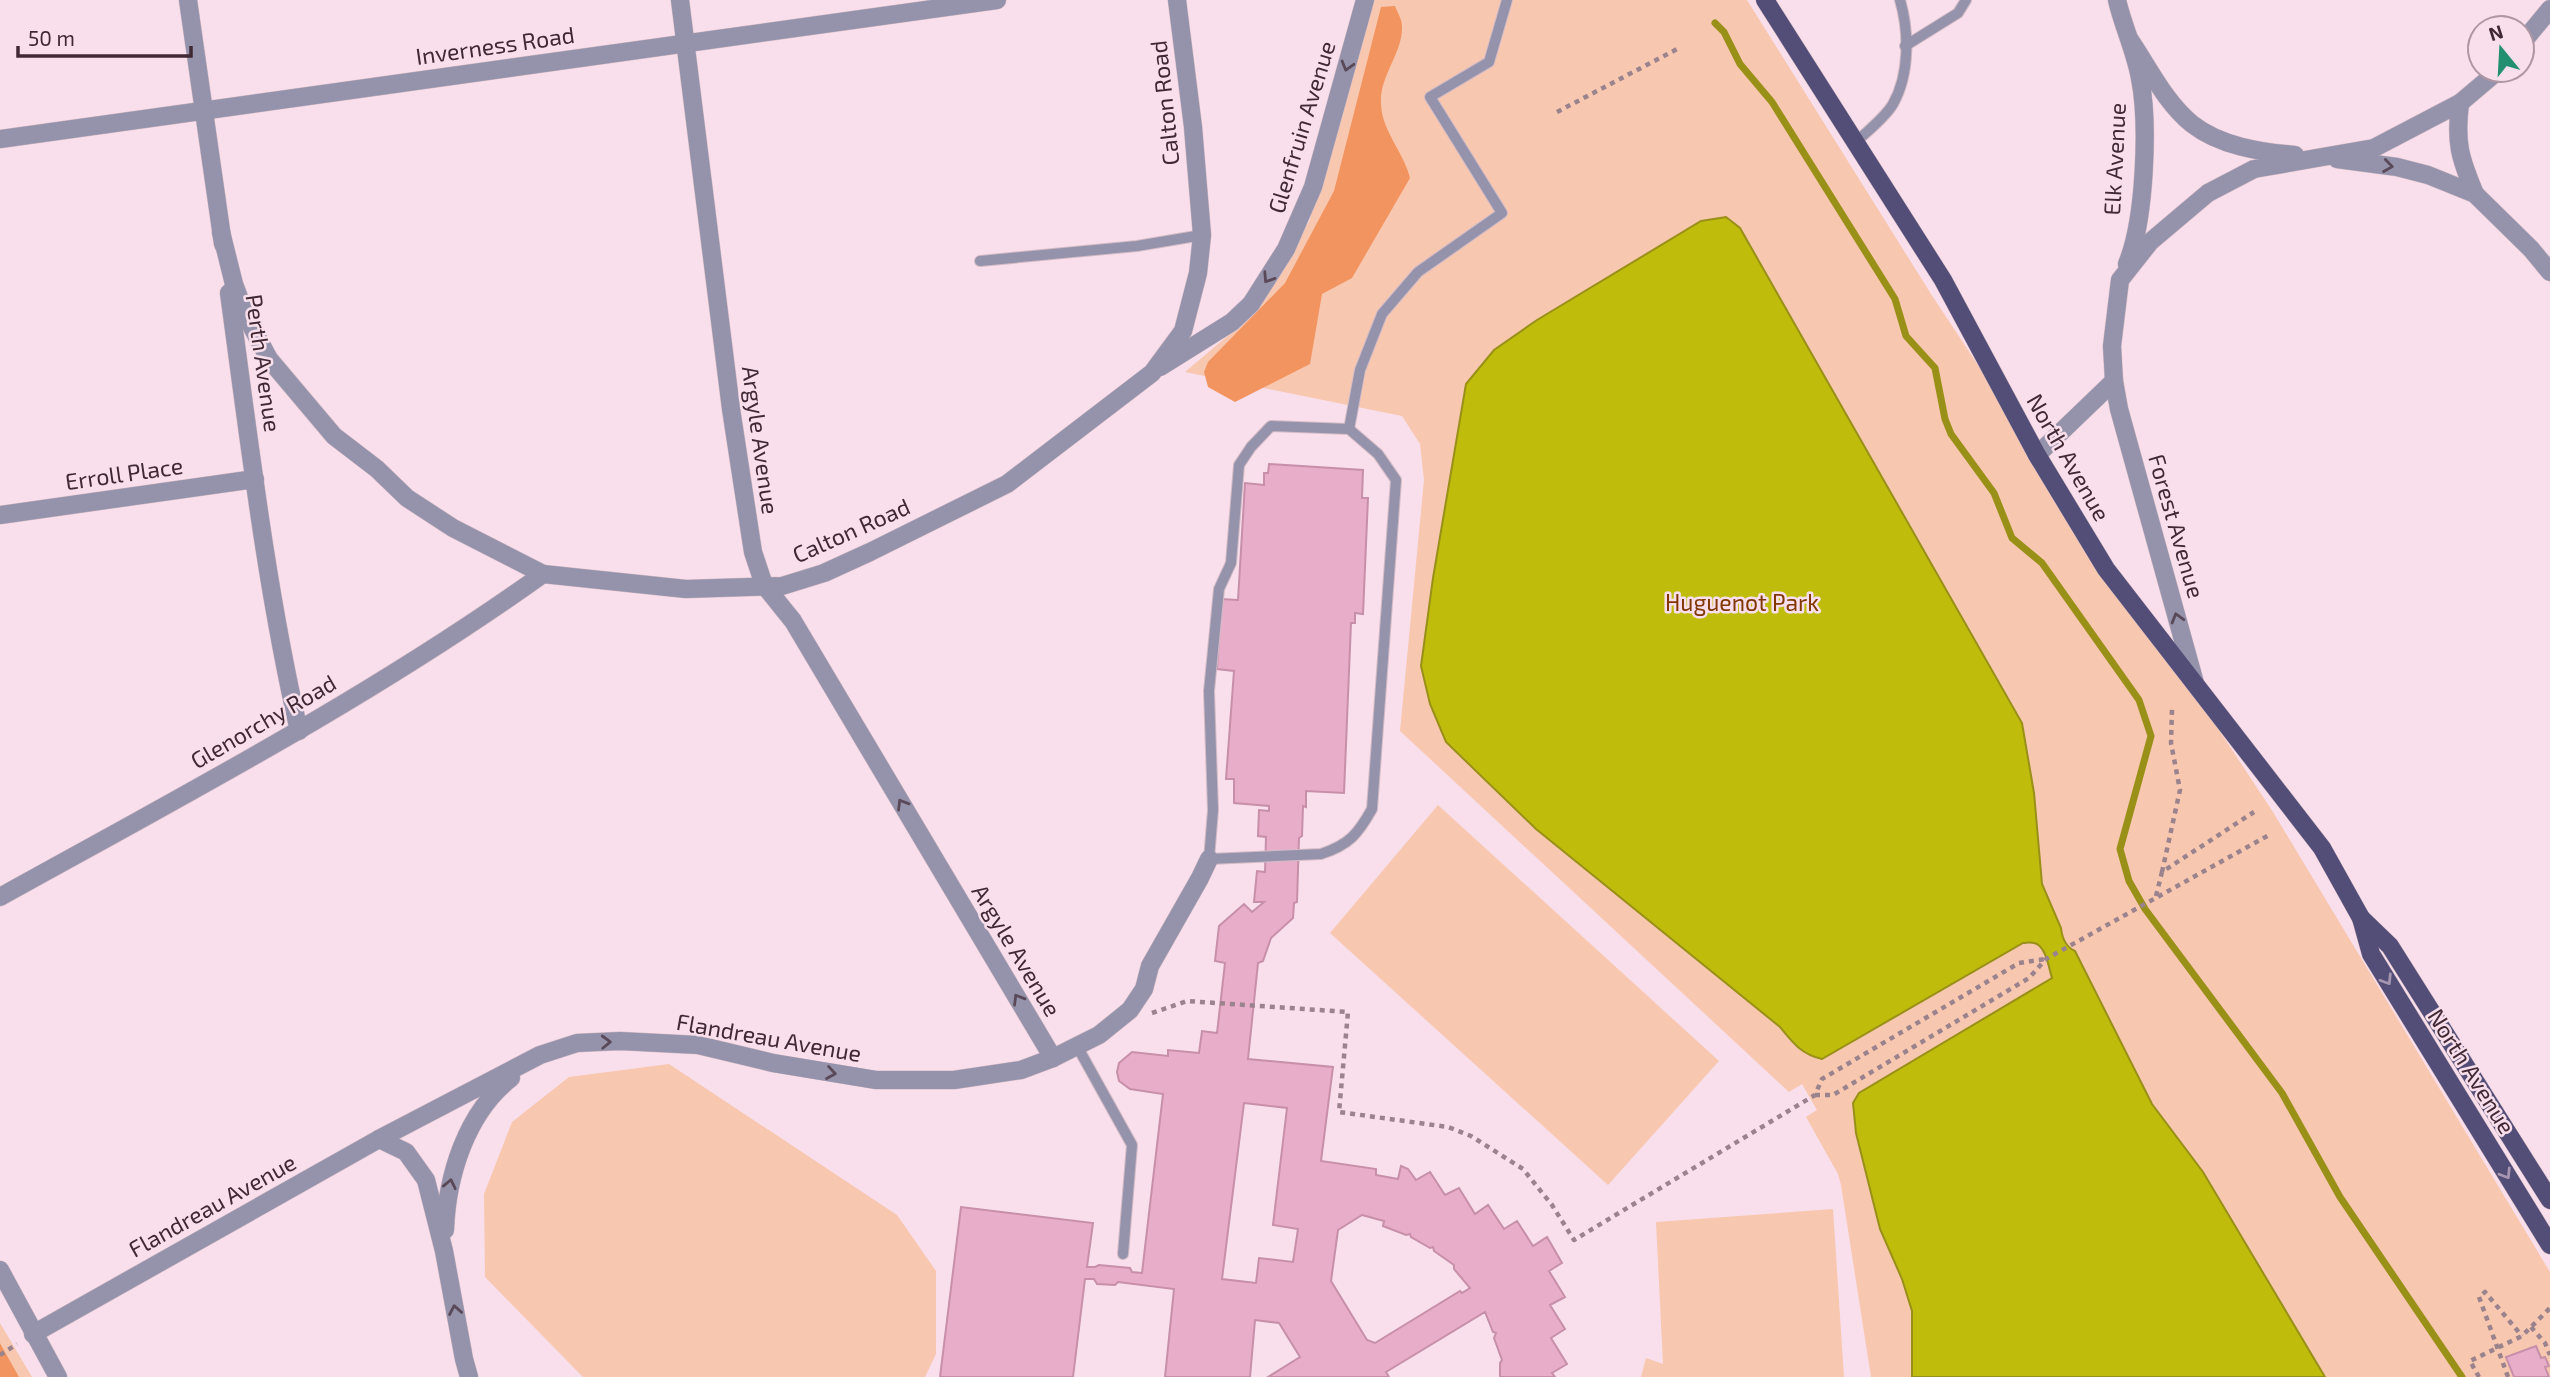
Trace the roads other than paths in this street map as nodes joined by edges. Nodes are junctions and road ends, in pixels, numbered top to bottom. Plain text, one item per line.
1 (188, 0) edge
2 (680, 0) edge
3 (997, 0) edge
4 (1177, 0) edge
5 (1365, 0) edge
6 (1507, 0) edge
7 (1765, 0) edge
8 (1775, 0) edge
9 (1900, 0) edge
10 (1966, 0) edge
11 (2117, 0) edge
12 (2550, 9) edge
13 (1777, 19) junction
14 (2536, 26) edge
15 (2130, 40) junction
16 (686, 42) junction
17 (1905, 46) junction
18 (2482, 84) edge
19 (2460, 103) junction
20 (204, 112) junction
21 (0, 139) edge
22 (1854, 144) junction
23 (2320, 157) junction
24 (2475, 194) junction
25 (221, 232) junction
26 (1202, 235) junction
27 (980, 261) dead end
28 (2550, 272) edge
29 (2120, 280) junction
30 (1152, 373) junction
31 (2114, 381) junction
32 (1349, 429) junction
33 (2037, 455) junction
34 (255, 479) junction
35 (0, 515) edge
36 (543, 574) junction
37 (764, 585) junction
38 (2195, 684) junction
39 (299, 732) junction
40 (1209, 859) junction
41 (0, 897) edge
42 (2361, 918) junction
43 (1077, 1046) junction
44 (540, 1055) junction
45 (1053, 1058) junction
46 (379, 1139) junction
47 (2550, 1200) edge
48 (2550, 1245) edge
49 (444, 1251) junction
50 (1123, 1254) dead end
51 (0, 1270) edge
52 (33, 1334) junction
53 (58, 1377) edge
54 (469, 1377) edge

1 - 20 street, Perth Avenue
2 - 16 street, Argyle Avenue
3 - 16 street, Inverness Road
4 - 26 street, Calton Road
5 -> 30 street, Glenfruin Avenue
6 - 32 lane
7 - 13 main road, North Avenue
8 - 13 street
9 - 17 lane
10 - 17 lane
11 - 15 street, Elk Avenue
12 - 14 street
13 - 22 main road, North Avenue
15 - 23 street, Elk Avenue
15 - 29 street, Elk Avenue
16 - 20 street, Inverness Road
16 - 37 street, Argyle Avenue
17 - 22 lane
18 - 19 street
19 - 23 street
19 - 24 street
20 - 21 street, Inverness Road
20 - 25 street, Perth Avenue
22 - 33 main road, North Avenue
23 -> 24 street
23 - 29 street
24 - 28 street
25 - 34 street, Perth Avenue
25 - 36 street, Calton Road
26 - 27 lane
26 - 30 street, Calton Road
29 - 31 street, Forest Avenue
30 - 37 street, Calton Road
31 - 33 street
38 -> 31 street, Forest Avenue
32 - 40 lane
32 - 40 lane
33 - 38 main road, North Avenue
34 - 35 street, Erroll Place
34 - 39 street, Perth Avenue
36 - 37 street, Calton Road
36 - 39 street, Glenorchy Road
45 -> 37 street, Argyle Avenue
38 - 42 main road, North Avenue
39 - 41 street, Glenorchy Road
40 - 43 street, Flandreau Avenue
42 - 47 main road, North Avenue
42 -> 48 main road, North Avenue
43 - 45 street, Flandreau Avenue
43 - 50 lane
44 -> 45 street, Flandreau Avenue
44 - 46 street, Flandreau Avenue
49 -> 44 street
46 - 49 street
46 - 52 street, Flandreau Avenue
54 -> 49 street
51 - 52 street
52 - 53 street

